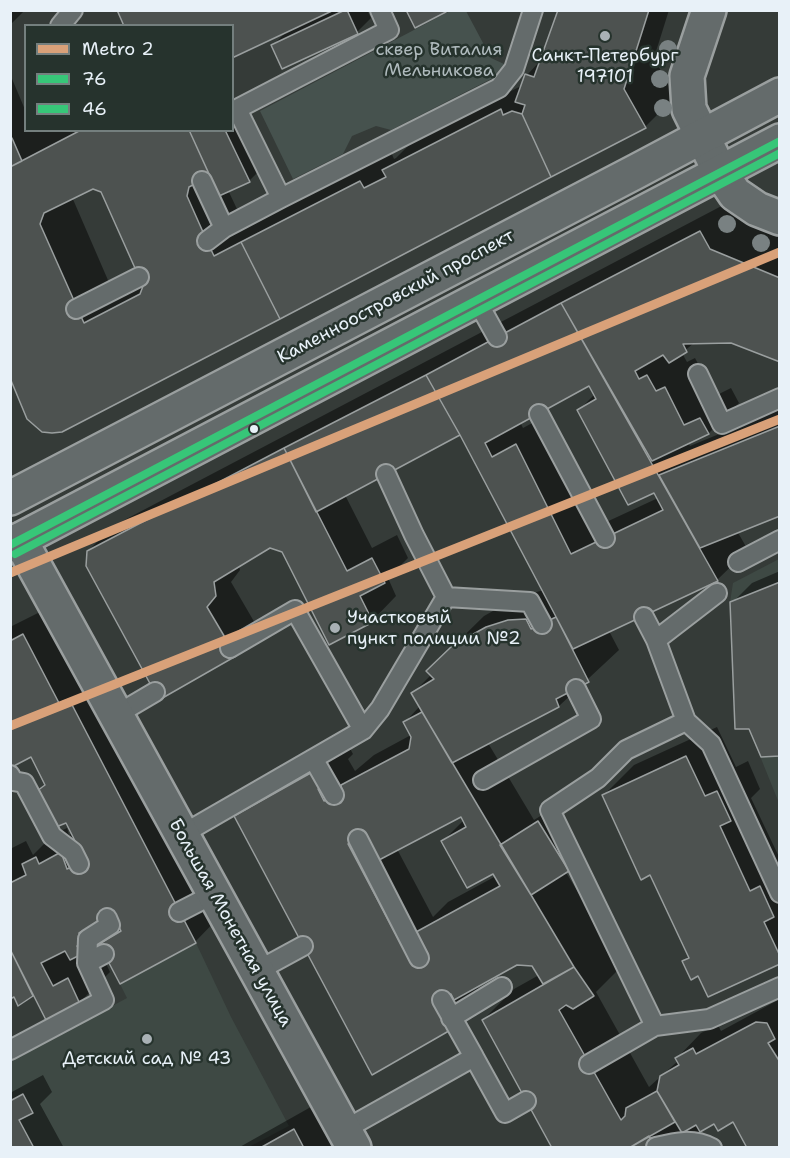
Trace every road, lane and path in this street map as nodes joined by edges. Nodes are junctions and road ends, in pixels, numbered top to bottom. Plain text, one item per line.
1 (73, 10) edge
2 (380, 10) edge
3 (532, 10) edge
4 (709, 10) edge
5 (62, 24) edge
6 (780, 95) edge
7 (701, 137) junction
8 (780, 141) edge
9 (720, 172) junction
10 (202, 181) dead end
11 (281, 198) junction
12 (780, 218) edge
13 (224, 228) junction
14 (207, 241) dead end
15 (139, 277) dead end
16 (477, 301) junction
17 (76, 309) dead end
18 (497, 337) dead end
19 (698, 374) dead end
20 (780, 398) edge
21 (539, 414) dead end
22 (386, 474) dead end
23 (10, 498) edge
24 (605, 538) dead end
25 (780, 540) edge
26 (15, 543) edge
27 (738, 562) dead end
28 (717, 593) dead end
29 (446, 597) junction
30 (644, 617) dead end
31 (542, 624) dead end
32 (656, 640) junction
33 (230, 648) dead end
34 (576, 689) dead end
35 (155, 692) dead end
36 (116, 715) junction
37 (686, 721) junction
38 (363, 730) junction
39 (314, 760) junction
40 (10, 776) edge
41 (483, 780) dead end
42 (334, 795) dead end
43 (181, 835) junction
44 (358, 839) dead end
45 (79, 864) dead end
46 (780, 893) edge
47 (214, 894) junction
48 (179, 912) dead end
49 (107, 918) dead end
50 (303, 946) dead end
51 (104, 954) dead end
52 (419, 958) dead end
53 (87, 963) junction
54 (257, 971) junction
55 (502, 987) dead end
56 (780, 987) edge
57 (442, 1000) dead end
58 (452, 1018) junction
59 (655, 1026) junction
60 (10, 1050) edge
61 (474, 1057) junction
62 (589, 1064) dead end
63 (526, 1101) dead end
64 (349, 1139) edge
65 (656, 1147) edge
66 (712, 1148) edge

1 - 5 lane
2 - 11 lane
3 - 11 lane
4 - 7 main road
6 - 7 main road, Каменноостровский проспект
7 - 9 main road
7 - 23 main road, Каменноостровский проспект
8 - 9 main road
9 - 12 main road
9 - 16 main road
10 - 13 lane
11 - 13 lane
13 - 14 lane
15 - 17 lane
16 - 18 lane
16 - 26 main road
19 - 20 lane
21 - 24 lane
22 - 29 lane
25 - 27 lane
26 - 36 main road, Большая Монетная улица
28 - 32 lane
29 - 31 lane
29 - 38 lane
30 - 32 lane
32 - 37 lane
33 - 38 lane
34 - 41 lane
35 - 36 lane
36 - 43 main road, Большая Монетная улица
37 - 46 lane
37 - 59 lane
38 - 39 lane
39 - 42 lane
39 - 43 lane
40 - 45 lane
43 - 47 main road, Большая Монетная улица
44 - 52 lane
47 - 48 lane
47 - 54 main road, Большая Монетная улица
49 - 53 lane
50 - 54 lane
51 - 53 lane
53 - 60 lane
54 - 64 main road, Большая Монетная улица
55 - 58 lane
56 - 59 lane
57 - 58 lane
58 - 61 lane
59 - 62 lane
61 - 63 lane
61 - 64 lane
65 - 66 lane

